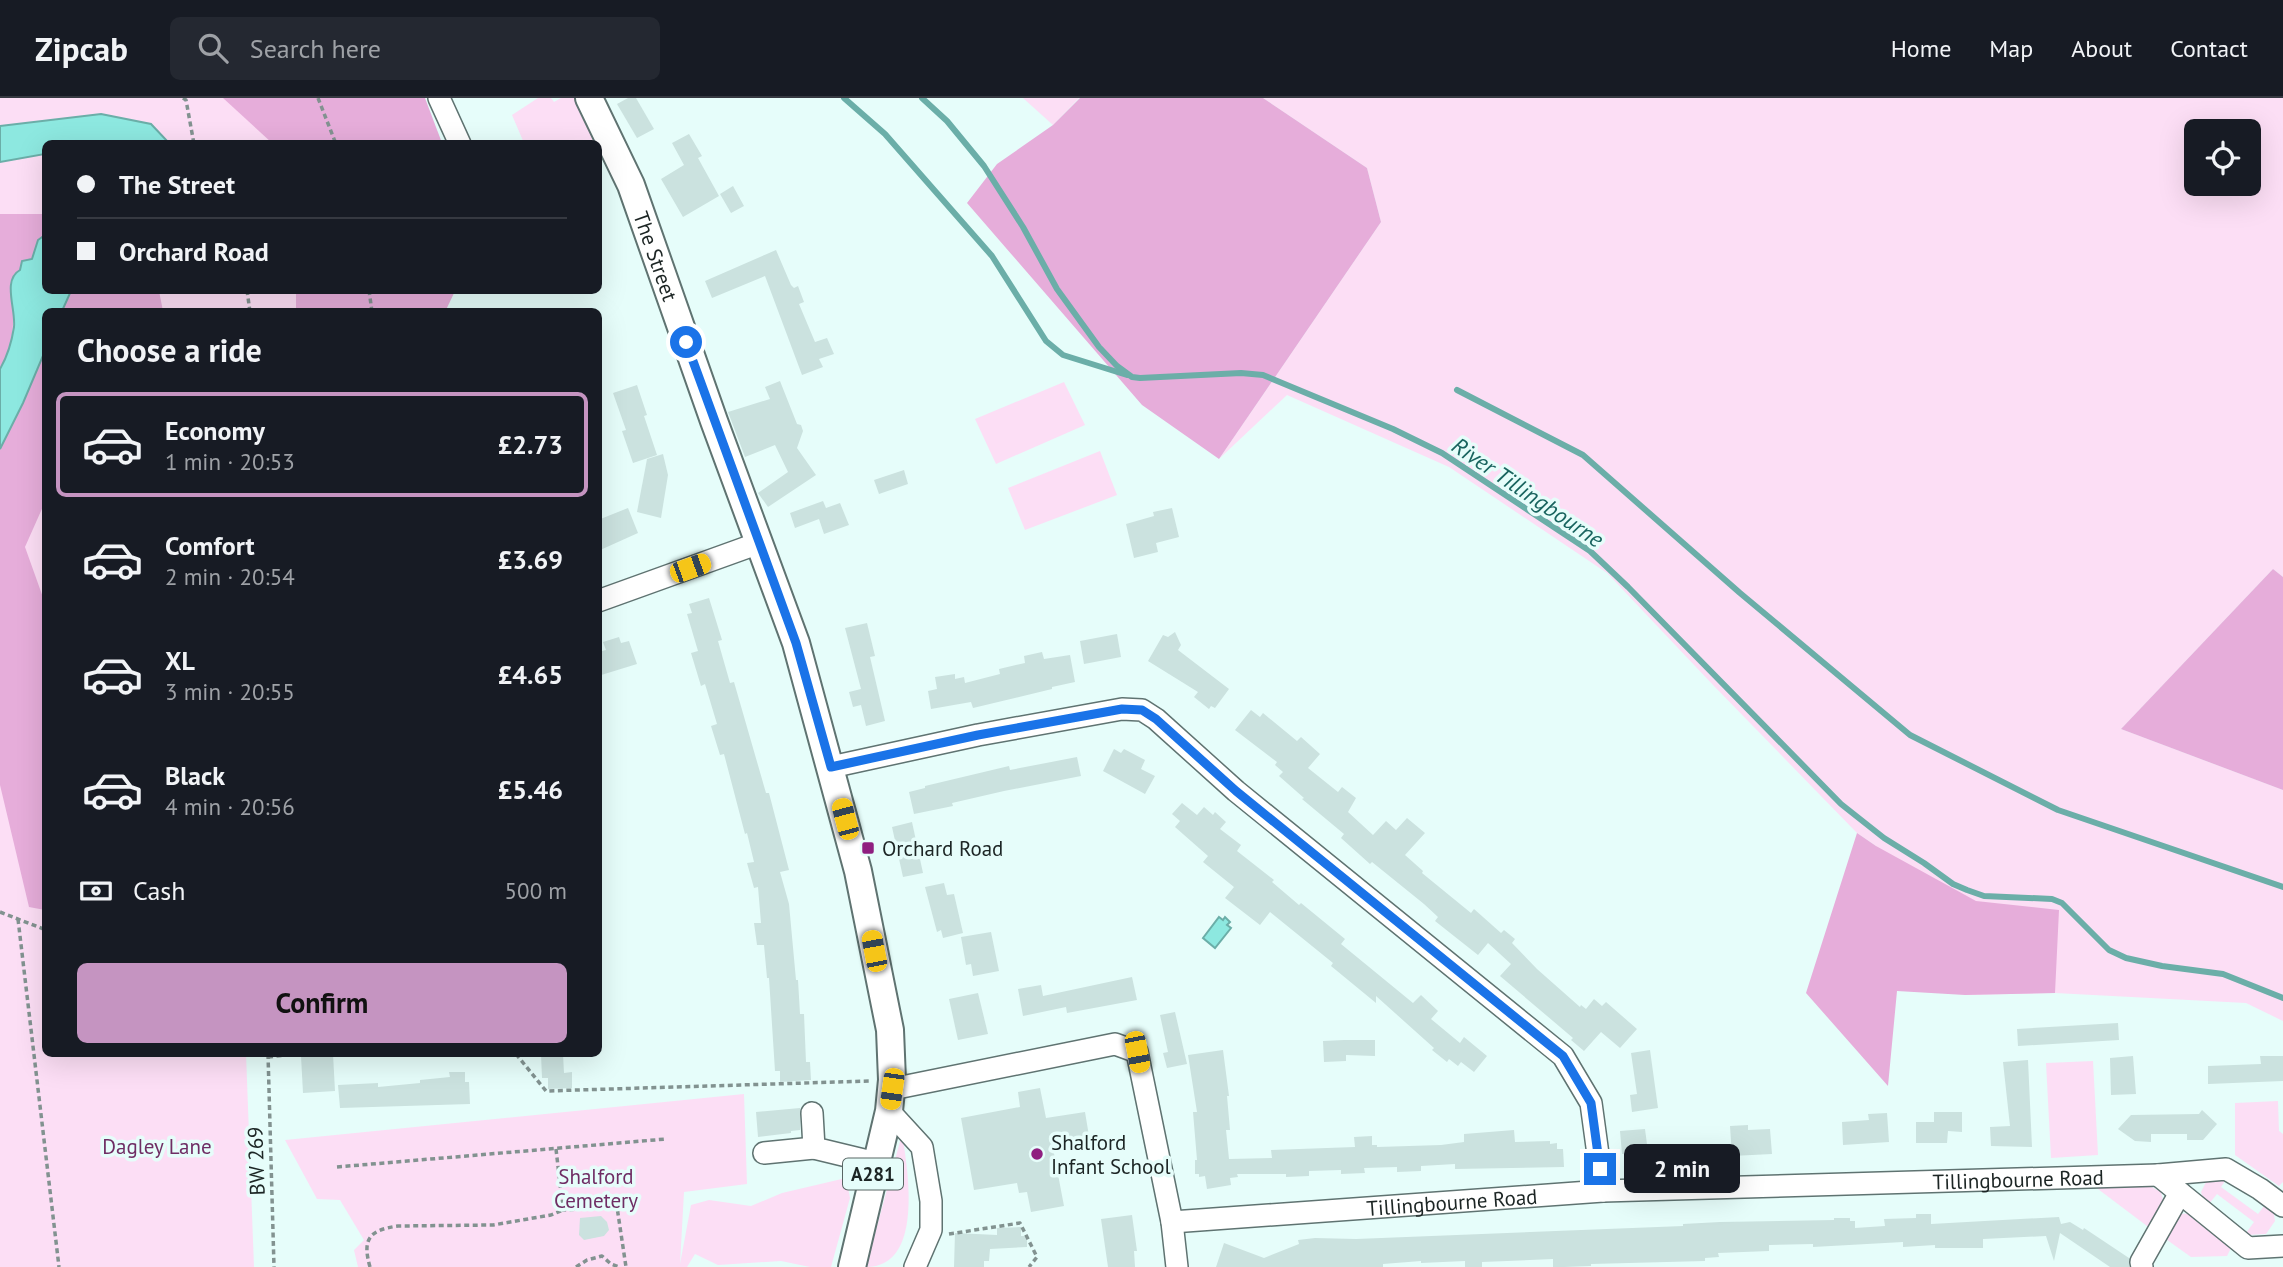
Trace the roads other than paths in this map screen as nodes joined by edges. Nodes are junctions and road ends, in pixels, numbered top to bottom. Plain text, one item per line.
1 (439, 98) edge
2 (589, 98) edge
3 (458, 140) edge
4 (759, 543) junction
5 (602, 600) edge
6 (831, 767) junction
7 (891, 1094) junction
8 (812, 1112) dead end
9 (814, 1148) junction
10 (764, 1153) dead end
11 (876, 1163) junction
12 (2158, 1175) junction
13 (1603, 1191) junction
14 (2180, 1193) junction
15 (2283, 1206) edge
16 (1172, 1222) junction
17 (2283, 1246) edge
18 (852, 1267) edge
19 (915, 1267) edge
20 (1177, 1267) edge
21 (2141, 1267) edge

1 - 3 street
2 - 4 main road, The Street / A281
4 - 5 street
4 - 6 main road, The Street / A281
6 - 7 main road, The Street / A281
6 - 13 street
7 - 11 main road, The Street / A281
7 - 16 street
7 - 19 street
8 - 9 street
9 - 10 street
9 - 11 street
11 - 18 main road, The Street / A281
12 - 13 street, Tillingbourne Road
12 - 14 street
12 - 15 street, Tillingbourne Road
13 - 16 street, Tillingbourne Road
14 - 17 street
14 - 21 street
16 - 20 street

